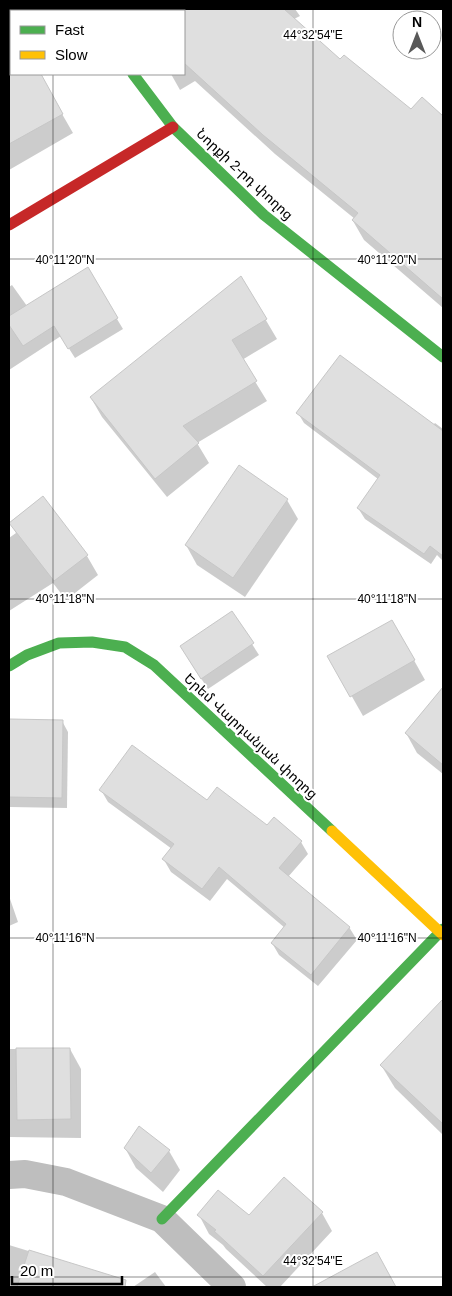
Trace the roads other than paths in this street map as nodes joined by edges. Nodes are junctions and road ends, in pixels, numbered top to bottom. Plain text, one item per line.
1 (135, 75) edge
2 (173, 127) junction
3 (9, 225) edge
4 (443, 358) edge
5 (9, 666) edge
6 (442, 932) edge
7 (9, 1175) edge
8 (162, 1219) junction
9 (232, 1287) edge

1 - 2 street, Նորքի 2-րդ փողոց
2 - 3 street
2 - 4 street, Նորքի 2-րդ փողոց
5 - 6 street, Երեմ Վարդանյան փողոց
6 - 8 street
7 - 8 street
8 - 9 street

